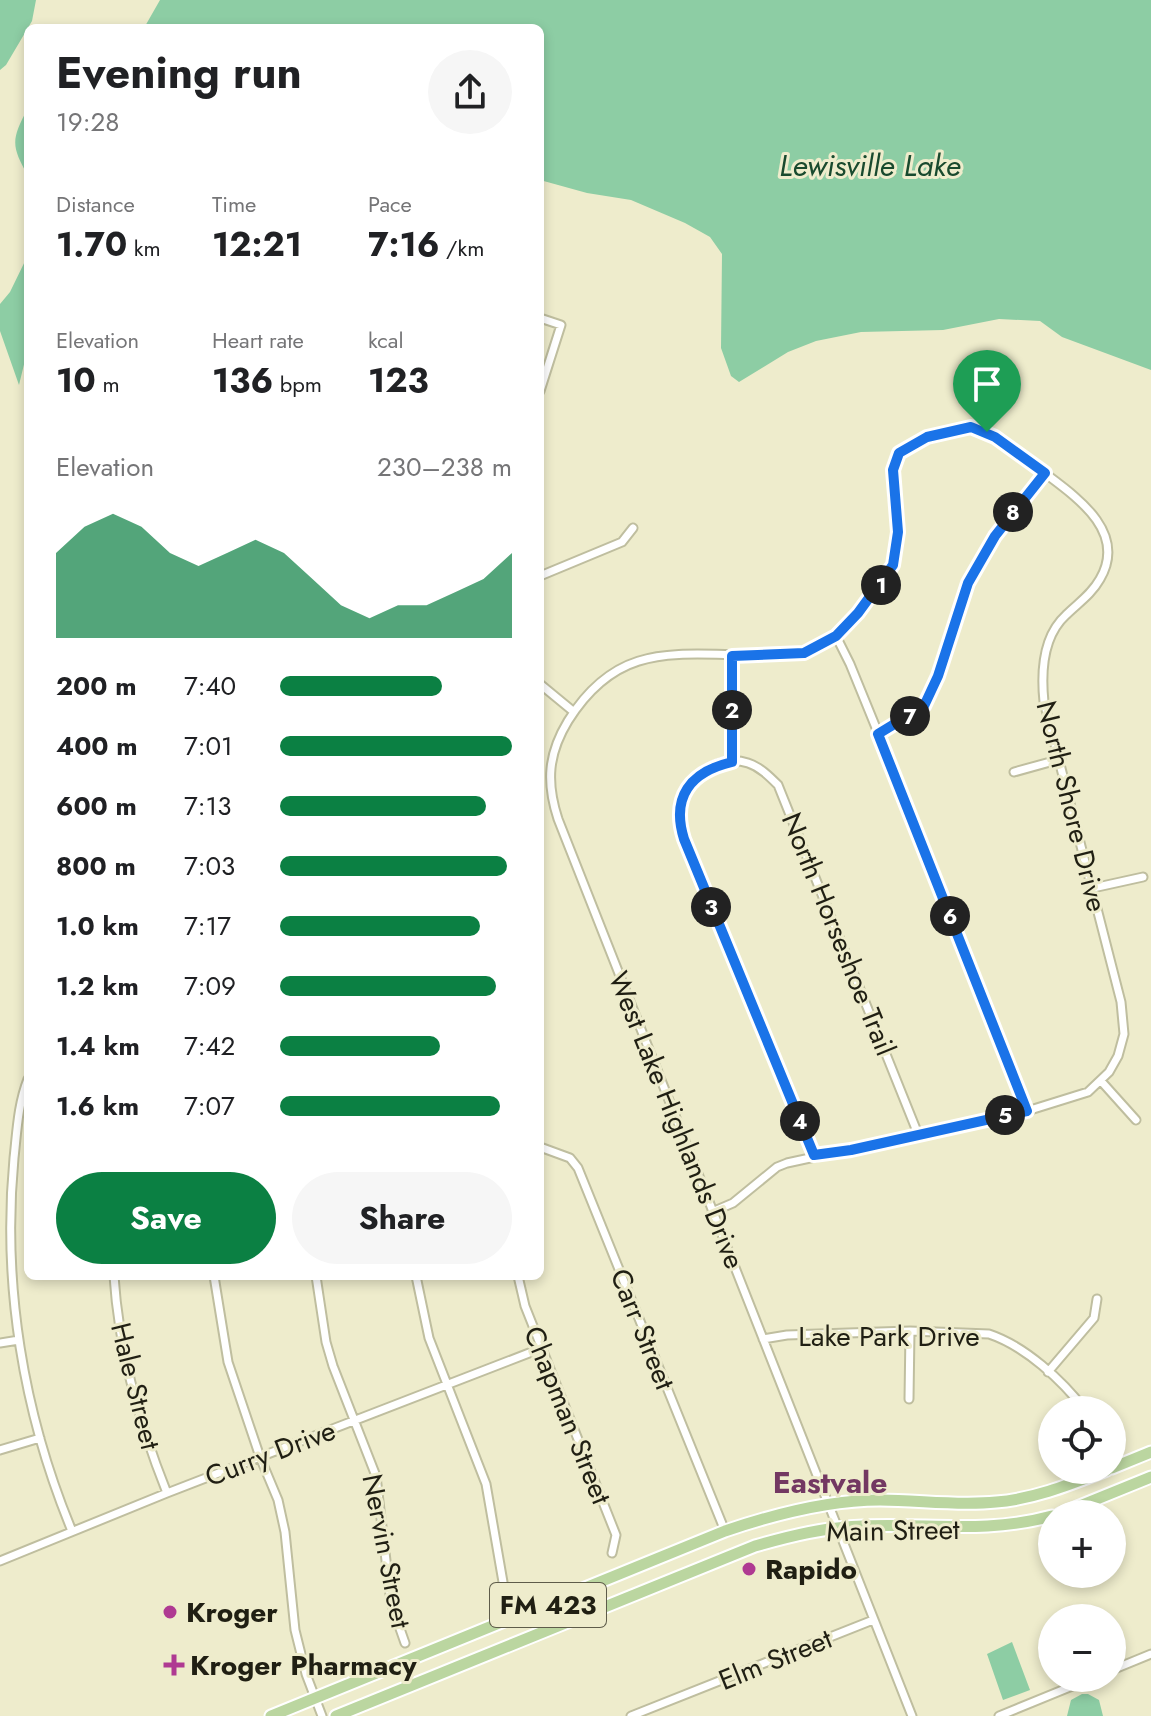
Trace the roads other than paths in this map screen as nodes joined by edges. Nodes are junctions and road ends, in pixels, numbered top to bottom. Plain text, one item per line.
1 (544, 319) edge
2 (544, 378) edge
3 (1045, 473) junction
4 (633, 528) dead end
5 (544, 574) edge
6 (836, 636) junction
7 (732, 656) junction
8 (544, 687) edge
9 (574, 712) junction
10 (878, 734) junction
11 (1061, 759) junction
12 (732, 762) junction
13 (1014, 772) dead end
14 (1143, 877) dead end
15 (1093, 888) junction
16 (1101, 1081) junction
17 (24, 1089) edge
18 (1027, 1111) junction
19 (1136, 1120) dead end
20 (918, 1134) junction
21 (544, 1148) edge
22 (814, 1155) junction
23 (712, 1212) junction
24 (11, 1238) junction
25 (0, 1239) edge
26 (114, 1280) edge
27 (215, 1280) edge
28 (317, 1280) edge
29 (417, 1280) edge
30 (519, 1280) edge
31 (1097, 1299) dead end
32 (910, 1331) junction
33 (763, 1339) junction
34 (19, 1340) junction
35 (0, 1343) edge
36 (542, 1348) junction
37 (1048, 1372) junction
38 (448, 1385) junction
39 (1073, 1396) edge
40 (909, 1399) dead end
41 (354, 1422) junction
42 (40, 1438) junction
43 (0, 1450) edge
44 (1151, 1452) edge
45 (260, 1457) junction
46 (1126, 1462) edge
47 (1151, 1477) edge
48 (1070, 1484) edge
49 (167, 1493) junction
50 (1094, 1500) edge
51 (829, 1505) junction
52 (1038, 1520) edge
53 (837, 1528) junction
54 (72, 1531) junction
55 (725, 1531) junction
56 (612, 1553) dead end
57 (0, 1561) edge
58 (502, 1597) dead end
59 (873, 1620) junction
60 (405, 1643) dead end
61 (1151, 1654) edge
62 (1126, 1664) edge
63 (1058, 1692) edge
64 (314, 1697) junction
65 (361, 1711) edge
66 (271, 1716) edge
67 (322, 1716) edge
68 (336, 1716) edge
69 (631, 1716) edge
70 (912, 1716) edge
71 (999, 1716) edge

1 - 2 street
3 - 6 street, North Shore Drive
3 - 10 street
3 - 11 street, North Shore Drive
4 - 5 street
6 - 7 street, West Lake Highlands Drive
6 - 10 street
7 - 9 street, West Lake Highlands Drive
7 - 12 street
8 - 9 street
9 - 23 street, West Lake Highlands Drive
10 - 18 street
11 - 13 street
11 - 15 street, North Shore Drive
12 - 20 street, North Horseshoe Trail
12 - 22 street
14 - 15 street
15 - 16 street, North Shore Drive
16 - 18 street
16 - 19 street
17 - 24 street
18 - 20 street
20 - 22 street
21 - 55 street, Carr Street
22 - 23 street
23 - 33 street, West Lake Highlands Drive
24 - 25 street
24 - 34 street
26 - 49 street, Hale Street
27 - 45 street
28 - 41 street, Nervin Street
29 - 38 street
30 - 36 street, Chapman Street
31 - 37 street
32 - 33 street, Lake Park Drive
32 - 37 street, Lake Park Drive
32 - 40 street
33 - 51 street, West Lake Highlands Drive
34 - 35 street
34 - 42 street
36 - 38 street, Curry Drive
36 - 56 street, Chapman Street
37 - 39 street, Lake Park Drive
38 - 41 street, Curry Drive
38 - 58 street
41 - 45 street, Curry Drive
41 - 60 street, Nervin Street
42 - 43 street
42 - 54 street
44 - 46 main road, Main Street / FM 423
45 - 49 street, Curry Drive
45 - 64 street
47 - 50 main road
48 - 51 main road, Main Street / FM 423
49 - 54 street, Curry Drive
51 - 53 street, West Lake Highlands Drive
51 - 55 main road, Main Street / FM 423
52 - 53 main road, Main Street / FM 423
53 - 59 street, West Lake Highlands Drive
53 - 65 main road, Main Street / FM 423
54 - 57 street, Curry Drive
55 - 64 main road, Main Street / FM 423
59 - 69 street, Elm Street
59 - 70 street, West Lake Highlands Drive
61 - 62 street
63 - 71 street
64 - 66 main road, Main Street / FM 423
64 - 67 street
65 - 68 main road, Main Street / FM 423

